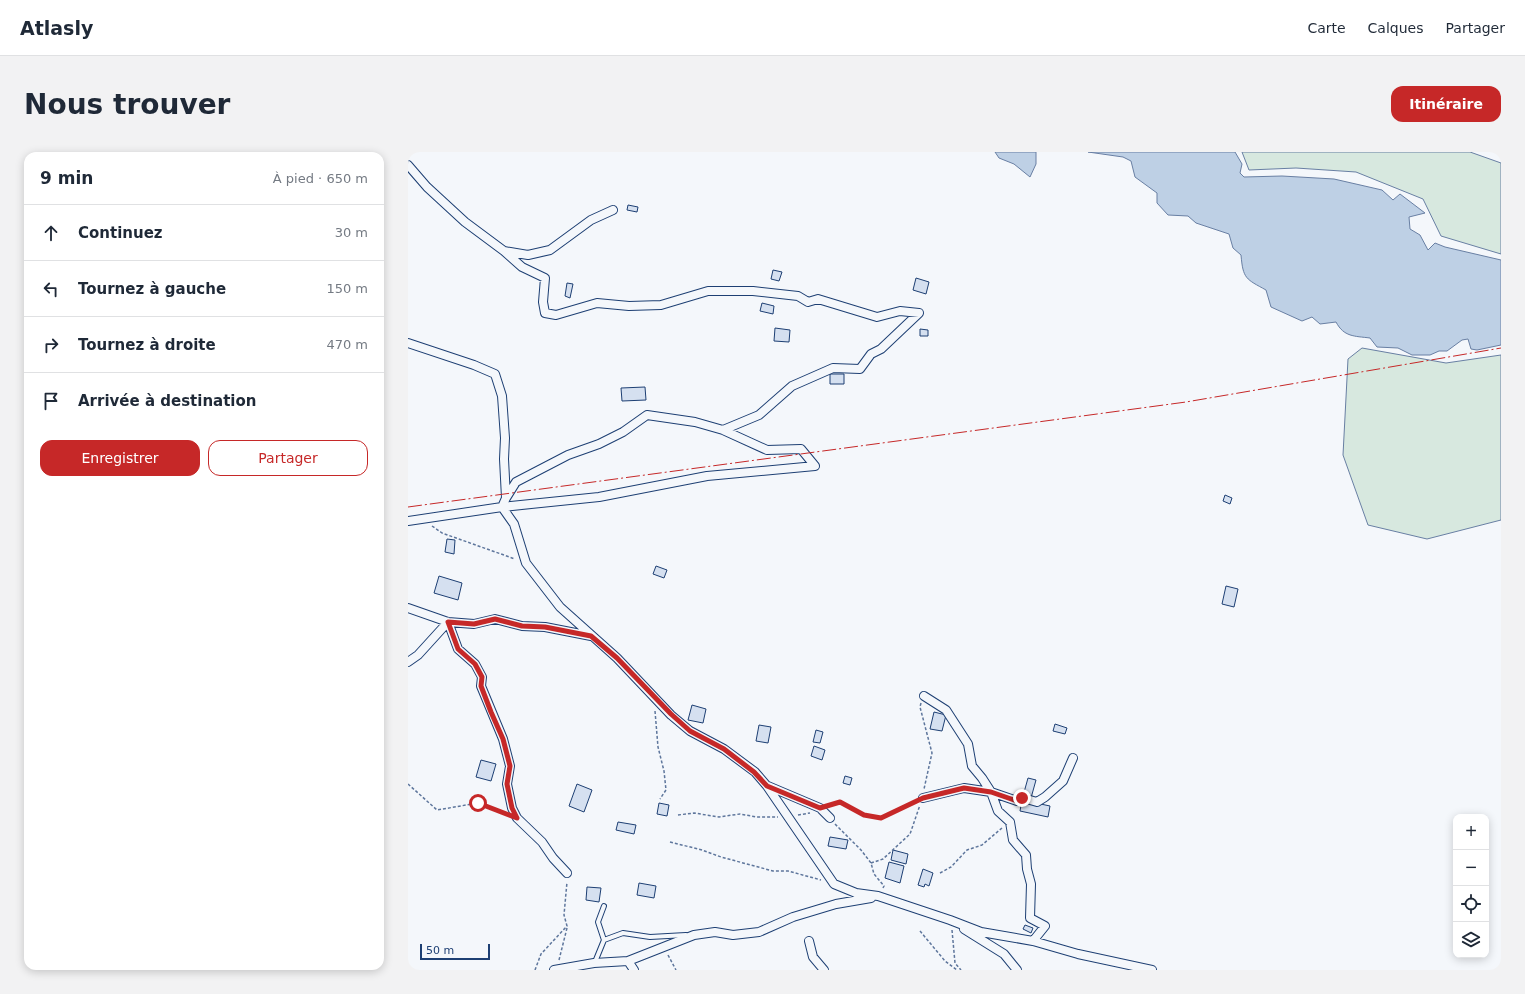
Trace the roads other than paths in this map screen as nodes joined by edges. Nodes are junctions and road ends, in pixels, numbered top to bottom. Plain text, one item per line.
1 (408, 165) edge
2 (613, 210) dead end
3 (504, 251) junction
4 (408, 343) edge
5 (723, 430) junction
6 (506, 498) junction
7 (502, 507) junction
8 (408, 521) edge
9 (408, 608) edge
10 (448, 622) junction
11 (591, 636) junction
12 (408, 662) edge
13 (924, 696) road end
14 (1073, 758) dead end
15 (767, 786) junction
16 (991, 792) junction
17 (923, 798) road end
18 (830, 818) road end
19 (568, 873) road end
20 (878, 896) junction
21 (604, 906) dead end
22 (950, 920) junction
23 (694, 935) junction
24 (604, 940) junction
25 (809, 941) dead end
26 (1033, 941) junction
27 (628, 961) junction
28 (594, 963) junction
29 (554, 970) edge
30 (557, 970) edge
31 (634, 970) edge
32 (824, 970) edge
33 (1017, 970) edge
34 (1152, 970) edge

1 - 3 street
2 - 3 street
3 - 5 street
4 - 6 street
5 - 6 street
5 - 7 street
6 - 7 street
7 - 8 street
7 - 11 street
9 - 10 street
10 - 11 street
10 - 12 street
10 - 19 street
11 - 15 street
13 - 16 street
14 - 16 street
15 - 18 street
15 - 20 street
16 - 17 street
16 - 26 street
20 - 22 street
20 - 23 street
21 - 24 lane
22 - 26 street
22 - 33 street
23 - 24 lane
23 - 27 street
24 - 28 lane
25 - 32 street
26 - 34 street
27 - 28 street
27 - 31 street
28 - 30 street
29 - 30 street

